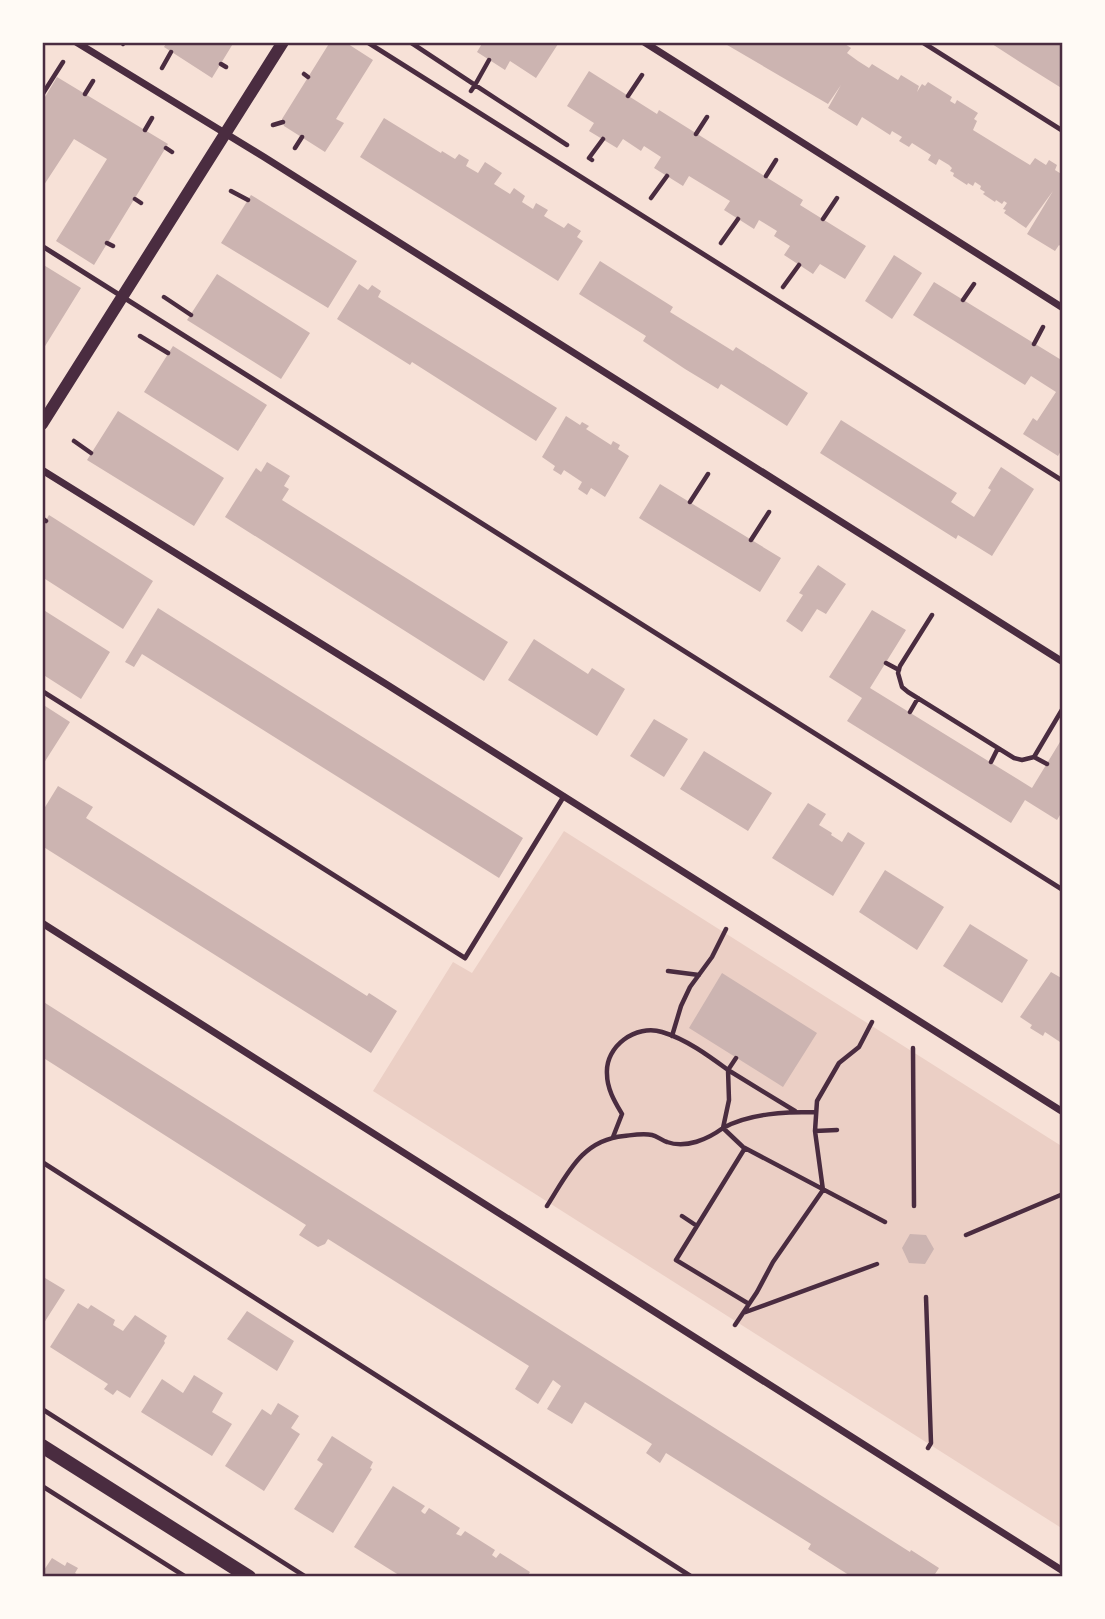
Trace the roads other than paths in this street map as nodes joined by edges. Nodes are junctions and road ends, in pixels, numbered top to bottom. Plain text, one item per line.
1 (76, 42) edge
2 (283, 42) edge
3 (367, 42) edge
4 (644, 42) edge
5 (922, 42) edge
6 (1063, 131) edge
7 (224, 133) junction
8 (42, 247) edge
9 (122, 297) junction
10 (1063, 307) edge
11 (42, 424) edge
12 (42, 470) edge
13 (1063, 481) edge
14 (1063, 662) edge
15 (42, 691) edge
16 (564, 796) junction
17 (1063, 890) edge
18 (42, 923) edge
19 (1063, 1112) edge
20 (42, 1162) edge
21 (42, 1446) edge
22 (1063, 1571) edge
23 (249, 1577) edge
24 (692, 1577) edge

1 - 7 street
2 - 7 street
3 - 13 lane
4 - 10 street
5 - 6 lane
7 - 9 street
7 - 14 street
8 - 9 lane
9 - 11 street
9 - 17 lane
12 - 16 street
15 - 16 lane
16 - 19 street
18 - 22 street
20 - 24 lane
21 - 23 main road

